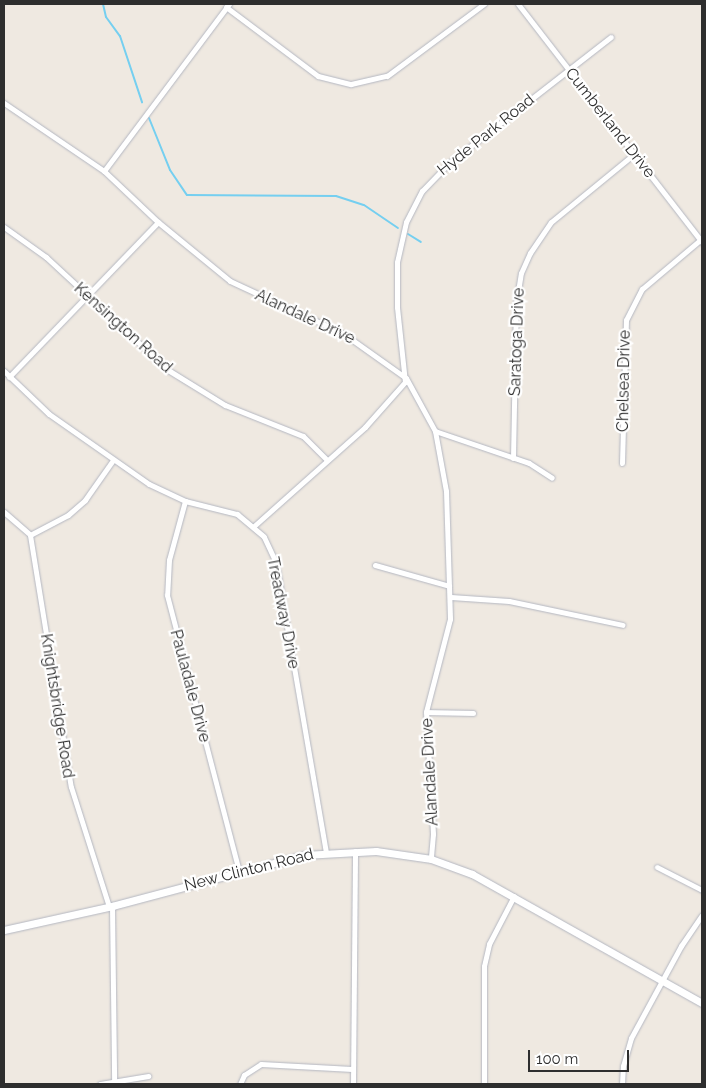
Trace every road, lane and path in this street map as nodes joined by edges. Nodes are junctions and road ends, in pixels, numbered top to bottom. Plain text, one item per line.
1 (484, 4) edge
2 (518, 4) edge
3 (228, 5) edge
4 (610, 37) dead end
5 (569, 70) junction
6 (4, 103) edge
7 (634, 154) junction
8 (104, 171) junction
9 (158, 222) junction
10 (4, 227) edge
11 (701, 241) edge
12 (86, 296) junction
13 (4, 371) edge
14 (9, 376) junction
15 (406, 378) junction
16 (435, 431) junction
17 (513, 458) junction
18 (113, 460) junction
19 (328, 460) junction
20 (622, 463) dead end
21 (552, 478) dead end
22 (185, 501) junction
23 (4, 512) edge
24 (254, 526) junction
25 (30, 535) junction
26 (375, 565) dead end
27 (449, 586) junction
28 (451, 597) junction
29 (623, 625) dead end
30 (426, 712) junction
31 (473, 713) dead end
32 (355, 850) junction
33 (326, 851) junction
34 (431, 860) junction
35 (658, 867) dead end
36 (239, 871) junction
37 (702, 890) edge
38 (514, 896) junction
39 (110, 906) junction
40 (702, 915) edge
41 (4, 930) edge
42 (662, 980) junction
43 (702, 1003) edge
44 (352, 1069) junction
45 (148, 1076) dead end
46 (114, 1082) junction
47 (100, 1084) edge
48 (240, 1084) edge
49 (353, 1084) edge
50 (484, 1084) edge
51 (622, 1084) edge

1 - 3 street
2 - 5 street, Cumberland Drive
3 - 8 street
4 - 5 street, Hyde Park Road
5 - 7 street, Cumberland Drive
5 - 15 street, Hyde Park Road
6 - 8 street, Alandale Drive
7 - 11 street, Cumberland Drive
7 - 17 street, Saratoga Drive
8 - 9 street, Alandale Drive
9 - 12 street
9 - 15 street, Alandale Drive
10 - 12 street, Kensington Road
11 - 20 street, Chelsea Drive
12 - 14 street
12 - 19 street, Kensington Road
13 - 14 street, Treadway Drive
14 - 18 street, Treadway Drive
15 - 16 street, Alandale Drive
15 - 19 street
16 - 17 street
16 - 27 street, Alandale Drive
17 - 21 street
18 - 22 street, Treadway Drive
18 - 25 street
19 - 24 street
22 - 24 street, Treadway Drive
22 - 36 street, Pauladale Drive
23 - 25 street
24 - 33 street, Treadway Drive
25 - 39 street, Knightsbridge Road
26 - 27 street
27 - 28 street, Alandale Drive
28 - 29 street
28 - 30 street, Alandale Drive
30 - 31 street
30 - 34 street, Alandale Drive
32 - 33 street, New Clinton Road
32 - 34 street, New Clinton Road
32 - 44 street
33 - 36 street, New Clinton Road
34 - 38 street, New Clinton Road
35 - 37 street
36 - 39 street, New Clinton Road
38 - 42 street, New Clinton Road
38 - 50 street
39 - 41 street, New Clinton Road
39 - 46 street, Knightsbridge Road
40 - 42 street
42 - 43 street, New Clinton Road
42 - 51 street
44 - 48 street
44 - 49 street
45 - 46 street
46 - 47 street

